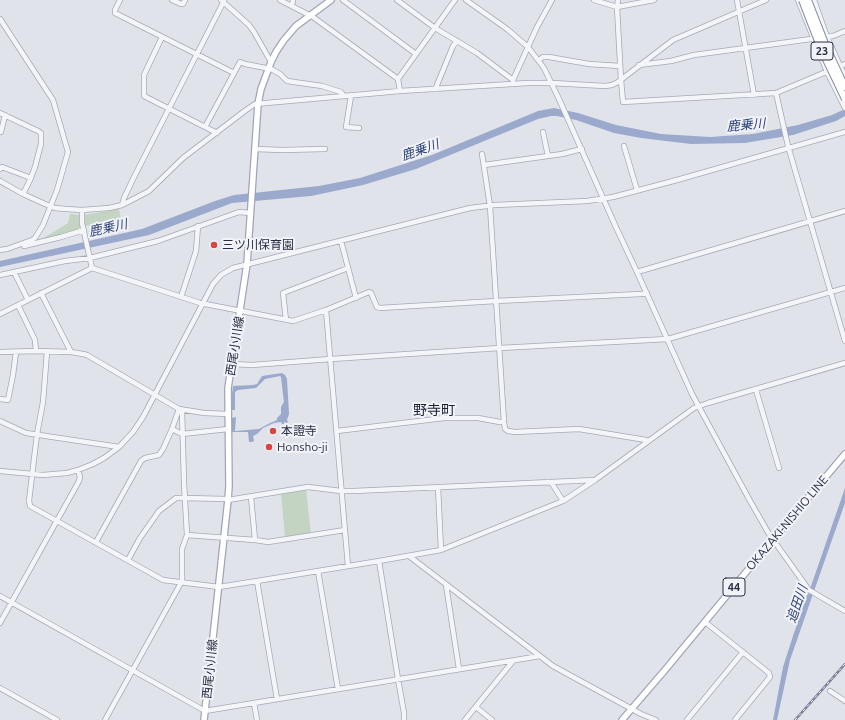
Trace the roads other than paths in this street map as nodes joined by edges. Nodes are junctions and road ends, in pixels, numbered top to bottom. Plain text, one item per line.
1 (120, 0) edge
2 (172, 0) edge
3 (186, 0) edge
4 (280, 0) edge
5 (293, 0) edge
6 (332, 0) edge
7 (343, 0) edge
8 (397, 0) edge
9 (455, 0) edge
10 (466, 0) edge
11 (552, 0) edge
12 (594, 0) edge
13 (618, 0) edge
14 (654, 0) edge
15 (737, 0) edge
16 (766, 0) edge
17 (798, 0) edge
18 (802, 0) edge
19 (808, 0) edge
20 (814, 0) edge
21 (223, 1) edge
22 (292, 6) junction
23 (617, 7) junction
24 (739, 11) junction
25 (310, 16) junction
26 (0, 19) edge
27 (435, 28) junction
28 (845, 31) edge
29 (162, 37) junction
30 (827, 37) junction
31 (813, 39) junction
32 (457, 41) junction
33 (528, 46) junction
34 (746, 48) junction
35 (196, 54) junction
36 (416, 54) junction
37 (539, 60) junction
38 (845, 64) edge
39 (270, 65) junction
40 (638, 65) junction
41 (620, 66) junction
42 (840, 66) junction
43 (827, 72) junction
44 (234, 73) junction
45 (845, 76) edge
46 (398, 79) junction
47 (621, 80) junction
48 (513, 82) junction
49 (552, 83) junction
50 (845, 87) edge
51 (436, 89) junction
52 (400, 91) junction
53 (776, 93) junction
54 (754, 95) junction
55 (344, 96) junction
56 (351, 96) junction
57 (843, 100) edge
58 (258, 104) junction
59 (169, 108) junction
60 (845, 108) edge
61 (2, 114) edge
62 (206, 127) junction
63 (359, 128) dead end
64 (0, 132) edge
65 (543, 132) dead end
66 (845, 132) edge
67 (217, 133) junction
68 (624, 146) dead end
69 (788, 146) junction
70 (255, 149) junction
71 (325, 149) dead end
72 (582, 149) junction
73 (482, 154) dead end
74 (548, 156) junction
75 (484, 165) junction
76 (0, 168) edge
77 (31, 178) junction
78 (0, 181) edge
79 (637, 190) junction
80 (23, 194) junction
81 (604, 198) junction
82 (122, 205) junction
83 (50, 206) junction
84 (490, 206) junction
85 (82, 210) junction
86 (251, 211) junction
87 (845, 211) edge
88 (810, 221) junction
89 (198, 226) junction
90 (84, 231) junction
91 (341, 241) junction
92 (7, 248) junction
93 (0, 250) edge
94 (90, 256) junction
95 (247, 264) junction
96 (92, 268) junction
97 (348, 268) junction
98 (14, 272) junction
99 (638, 272) junction
100 (0, 276) edge
101 (845, 288) edge
102 (831, 292) junction
103 (41, 293) junction
104 (647, 293) junction
105 (181, 297) junction
106 (356, 298) junction
107 (28, 300) junction
108 (496, 301) junction
109 (204, 304) junction
110 (18, 305) junction
111 (326, 310) junction
112 (240, 311) junction
113 (0, 314) edge
114 (286, 320) junction
115 (668, 339) junction
116 (845, 341) edge
117 (500, 348) junction
118 (36, 351) junction
119 (0, 352) edge
120 (16, 352) junction
121 (47, 352) junction
122 (72, 352) junction
123 (331, 359) junction
124 (845, 363) edge
125 (231, 364) junction
126 (756, 390) junction
127 (154, 394) junction
128 (0, 399) edge
129 (698, 406) junction
130 (181, 410) junction
131 (228, 414) junction
132 (0, 421) edge
133 (504, 422) junction
134 (228, 429) junction
135 (172, 430) junction
136 (337, 431) junction
137 (37, 434) junction
138 (182, 434) junction
139 (648, 441) junction
140 (119, 447) junction
141 (845, 454) edge
142 (779, 468) dead end
143 (78, 470) junction
144 (0, 471) edge
145 (32, 474) junction
146 (595, 480) junction
147 (551, 482) junction
148 (438, 487) junction
149 (341, 491) junction
150 (251, 497) junction
151 (185, 498) junction
152 (228, 500) junction
153 (563, 501) junction
154 (57, 520) junction
155 (345, 530) junction
156 (187, 535) junction
157 (224, 538) junction
158 (255, 540) junction
159 (773, 540) junction
160 (96, 542) junction
161 (442, 550) junction
162 (408, 556) junction
163 (128, 560) junction
164 (379, 561) junction
165 (348, 566) junction
166 (318, 571) junction
167 (257, 581) junction
168 (181, 583) junction
169 (446, 585) junction
170 (219, 587) junction
171 (0, 596) edge
172 (11, 602) junction
173 (845, 611) edge
174 (705, 622) junction
175 (0, 623) edge
176 (743, 652) junction
177 (540, 656) junction
178 (513, 661) junction
179 (459, 669) junction
180 (132, 671) junction
181 (398, 680) junction
182 (0, 688) edge
183 (338, 689) junction
184 (830, 691) dead end
185 (277, 699) junction
186 (845, 701) edge
187 (254, 703) junction
188 (476, 707) junction
189 (632, 709) junction
190 (205, 711) junction
191 (57, 720) edge
192 (105, 720) edge
193 (204, 720) edge
194 (257, 720) edge
195 (404, 720) edge
196 (465, 720) edge
197 (492, 720) edge
198 (622, 720) edge
199 (656, 720) edge
200 (687, 720) edge
201 (735, 720) edge

1 - 29 street
2 - 3 street
4 - 22 street
5 - 22 street
6 - 25 main road, 西尾小川線
7 - 36 street
8 - 27 street
9 - 27 street
10 - 33 street
11 - 33 street
12 - 23 street
13 - 23 street
14 - 23 street
15 - 24 street
16 - 24 street
17 - 31 street
18 - 57 highway, 23, bridge
19 - 50 highway, 23, bridge
20 - 30 street
21 - 35 street
21 - 39 street
22 - 25 street
23 - 41 street
24 - 34 street
24 - 40 street
25 - 39 main road, 西尾小川線
25 - 46 street
26 - 83 street
27 - 32 street
27 - 36 street
28 - 30 street
29 - 35 street
29 - 59 street
30 - 31 street
30 - 42 street
31 - 34 street
31 - 43 street
32 - 48 street
32 - 51 street
33 - 37 street
33 - 48 street
34 - 40 street
34 - 54 street
35 - 44 street
35 - 59 street
36 - 46 street
37 - 41 street
37 - 49 street
38 - 42 street
39 - 44 street
39 - 55 street
39 - 58 main road, 西尾小川線
40 - 47 street
41 - 47 street
42 - 43 street
42 - 45 street
43 - 53 street
43 - 57 street
44 - 62 street
46 - 52 street
47 - 49 street
47 - 54 street
48 - 49 street
48 - 51 street
49 - 72 street
51 - 52 street
52 - 56 street
53 - 54 street
53 - 69 street
55 - 56 street
55 - 58 street
56 - 63 street
57 - 60 street
58 - 67 street
58 - 70 main road, 西尾小川線
59 - 62 street
59 - 82 street
61 - 64 street
61 - 77 street
62 - 67 street
65 - 74 street
66 - 69 street
67 - 82 street
68 - 79 street
69 - 79 street
69 - 88 street
70 - 71 street
70 - 86 main road, 西尾小川線
72 - 74 street
72 - 81 street
73 - 75 street
74 - 75 street
75 - 84 street
76 - 77 street
77 - 80 street
78 - 80 street
79 - 81 street
80 - 83 street
81 - 84 street
81 - 99 street
82 - 85 street
83 - 85 street
83 - 92 street
84 - 91 street
84 - 108 street
85 - 90 street
86 - 89 street
86 - 95 main road, 西尾小川線
87 - 88 street
88 - 99 street
88 - 102 street
89 - 94 street
89 - 105 street
90 - 92 street
90 - 94 street
91 - 95 street
91 - 97 street
92 - 93 street
94 - 96 street
94 - 98 street
95 - 109 street
95 - 112 main road, 西尾小川線
96 - 103 street
96 - 105 street
97 - 106 street
97 - 114 street
98 - 100 street
98 - 107 street
99 - 104 street
101 - 102 street
102 - 115 street
102 - 116 street
103 - 107 street
103 - 122 street
104 - 108 street
104 - 115 street
105 - 109 street
106 - 108 street
106 - 111 street
107 - 110 street
108 - 117 street
109 - 112 street
109 - 127 street
110 - 113 street
110 - 118 street
111 - 114 street
111 - 123 street
112 - 114 street
112 - 125 main road, 西尾小川線
115 - 117 street
115 - 129 street
117 - 123 street
117 - 133 street
118 - 120 street
118 - 121 street
119 - 120 street
120 - 128 street
121 - 122 street
121 - 137 street
122 - 127 street
123 - 125 street
123 - 136 street
124 - 126 street
125 - 131 main road, 西尾小川線
126 - 129 street
126 - 142 street
127 - 130 street
127 - 140 street
129 - 139 street
129 - 159 street
130 - 131 street
130 - 135 street
130 - 138 street
131 - 134 main road, 西尾小川線
132 - 137 street
133 - 136 street
133 - 139 street
134 - 138 street
134 - 152 main road, 西尾小川線
135 - 138 street
135 - 160 street
136 - 149 street
137 - 140 street
137 - 145 street
138 - 151 street
139 - 146 street
140 - 143 street
141 - 159 main road, OKAZAKI-NISHIO LINE / 44
143 - 145 street
143 - 154 street
144 - 145 street
145 - 154 street
146 - 147 street
146 - 153 street
147 - 148 street
147 - 153 street
148 - 149 street
148 - 161 street
149 - 150 street
149 - 155 street
150 - 152 street
150 - 158 street
151 - 152 street
151 - 156 street
151 - 163 street
152 - 157 main road, 西尾小川線
153 - 161 street
154 - 160 street
154 - 172 street
155 - 158 street
155 - 165 street
156 - 157 street
156 - 168 street
157 - 158 street
157 - 170 main road, 西尾小川線
159 - 173 street
159 - 174 main road, OKAZAKI-NISHIO LINE / 44
160 - 163 street
161 - 162 street
162 - 164 street
162 - 169 street
163 - 168 street
164 - 165 street
164 - 181 street
165 - 166 street
166 - 167 street
166 - 183 street
167 - 170 street
167 - 185 street
168 - 170 street
168 - 180 street
169 - 177 street
169 - 179 street
170 - 190 main road, 西尾小川線
171 - 172 street
172 - 175 street
172 - 180 street
174 - 176 street
174 - 189 main road, OKAZAKI-NISHIO LINE / 44
176 - 200 street
176 - 201 street
177 - 178 street
177 - 189 street
178 - 179 street
178 - 188 street
179 - 181 street
180 - 190 street
180 - 192 street
181 - 183 street
181 - 195 street
182 - 191 street
183 - 185 street
184 - 186 street
185 - 187 street
187 - 190 street
187 - 194 street
188 - 196 street
188 - 197 street
189 - 198 main road, OKAZAKI-NISHIO LINE / 44
189 - 199 street
190 - 193 main road, 西尾小川線

